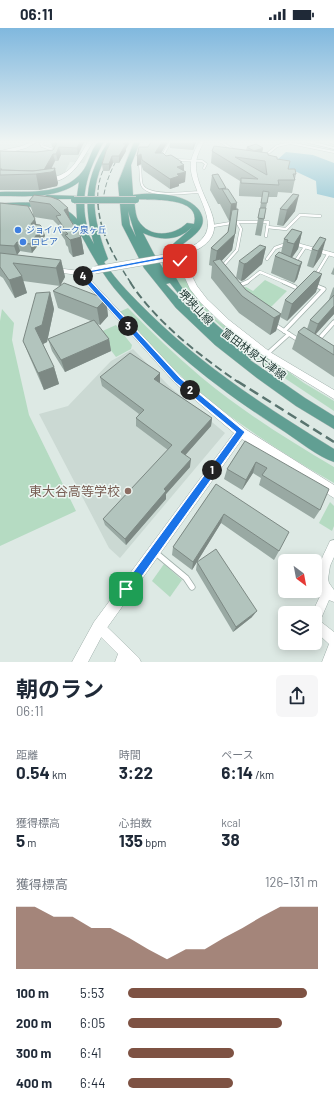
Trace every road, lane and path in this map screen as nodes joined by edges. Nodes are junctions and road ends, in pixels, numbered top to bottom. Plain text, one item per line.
1 (71, 172) edge
2 (84, 172) edge
3 (86, 172) edge
4 (94, 172) edge
5 (123, 172) edge
6 (129, 172) edge
7 (134, 172) edge
8 (141, 172) edge
9 (194, 172) edge
10 (41, 181) edge
11 (199, 192) junction
12 (0, 194) edge
13 (0, 198) edge
14 (74, 199) junction
15 (134, 200) junction
16 (0, 201) edge
17 (0, 206) edge
18 (132, 215) junction
19 (320, 216) dead end
20 (236, 222) junction
21 (213, 226) junction
22 (268, 228) junction
23 (266, 236) dead end
24 (293, 241) joint
25 (305, 247) junction
26 (92, 249) junction
27 (331, 254) edge
28 (177, 256) junction
29 (267, 258) dead end
30 (292, 265) edge
31 (46, 269) edge
32 (219, 270) edge
33 (80, 273) junction
34 (317, 273) edge
35 (310, 283) edge
36 (295, 287) dead end
37 (237, 292) edge
38 (181, 294) junction
39 (142, 312) junction
40 (334, 322) edge
41 (274, 324) edge
42 (284, 331) junction
43 (290, 334) junction
44 (316, 344) edge
45 (306, 345) edge
46 (267, 354) junction
47 (334, 395) edge
48 (334, 415) edge
49 (334, 423) edge
50 (241, 432) junction
51 (334, 456) edge
52 (334, 492) edge
53 (334, 545) edge
54 (154, 551) junction
55 (192, 587) dead end
56 (331, 594) edge
57 (322, 609) edge
58 (98, 627) junction
59 (322, 630) edge
60 (334, 640) edge
61 (334, 647) edge
62 (123, 658) edge
63 (80, 662) edge
64 (135, 662) edge
65 (328, 662) edge

1 - 10 street
2 - 12 main road
3 - 26 main road
4 - 39 main road
5 - 49 main road, 富田林泉大津線
6 - 15 main road
7 - 15 main road
8 - 11 lane
9 - 11 street
11 - 21 street
13 - 14 main road, 堺狭山線
14 - 15 main road, 堺狭山線, bridge
14 - 16 main road, 堺狭山線
15 - 18 main road
15 - 18 main road, 堺狭山線
15 - 38 main road, 堺狭山線
17 - 26 main road
18 - 38 main road
19 - 22 lane
20 - 21 lane
20 - 22 lane
20 - 32 lane
21 - 28 street
22 - 23 lane
24 - 25 street
24 - 29 lane
25 - 27 street
25 - 30 lane
26 - 39 main road
27 - 34 lane
28 - 33 street, bridge
28 - 46 street
31 - 33 street
33 - 50 street
35 - 42 lane
36 - 37 lane
38 - 48 main road, 堺狭山線
39 - 51 main road
40 - 44 lane
41 - 42 lane
42 - 43 lane
43 - 45 lane
43 - 46 lane
46 - 47 street
50 - 52 street
50 - 54 street
53 - 56 street
54 - 55 lane
54 - 58 street
56 - 57 street
58 - 62 street
58 - 63 street
59 - 60 street
61 - 65 street
62 - 64 street

